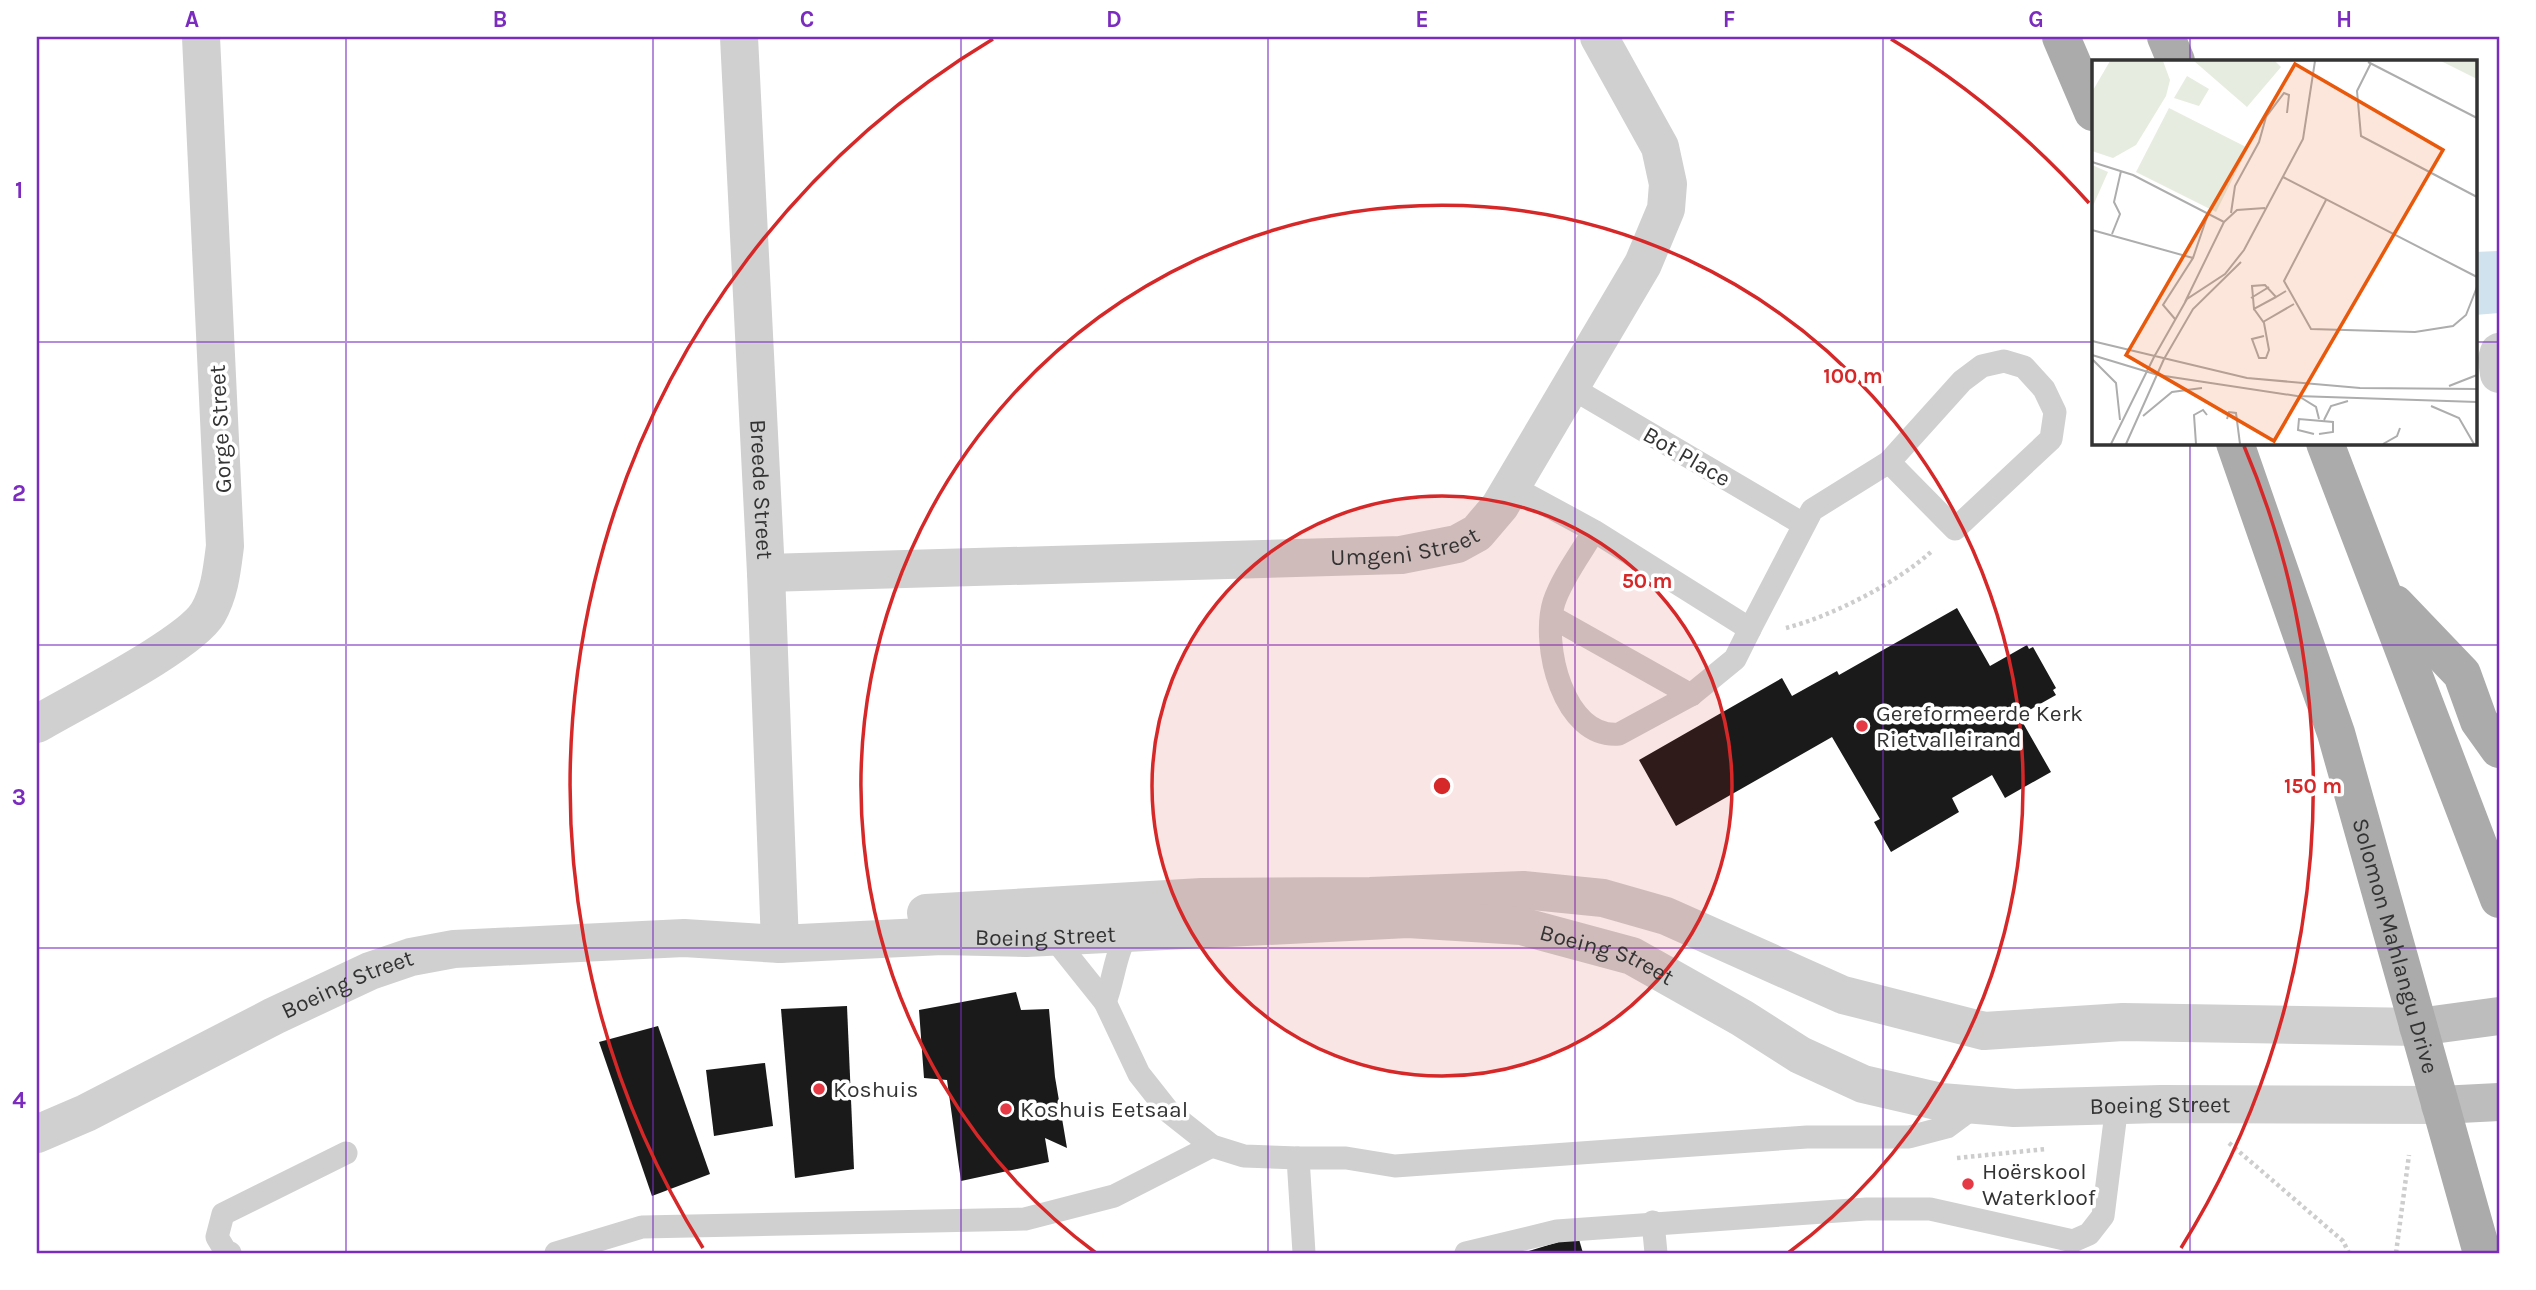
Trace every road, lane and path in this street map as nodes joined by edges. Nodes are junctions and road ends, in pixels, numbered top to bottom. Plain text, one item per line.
1 (201, 37) edge
2 (739, 37) edge
3 (1599, 37) edge
4 (2061, 37) edge
5 (2166, 37) edge
6 (2176, 60) edge
7 (2092, 110) edge
8 (2499, 352) edge
9 (2499, 374) edge
10 (1572, 388) junction
11 (2235, 444) edge
12 (2325, 444) edge
13 (1889, 462) junction
14 (1513, 487) junction
15 (1803, 524) junction
16 (1955, 528) junction
17 (1594, 531) junction
18 (766, 573) junction
19 (2383, 593) junction
20 (1552, 617) junction
21 (1750, 629) junction
22 (1691, 695) junction
23 (37, 724) edge
24 (2499, 749) edge
25 (1156, 899) junction
26 (2499, 899) edge
27 (1129, 931) junction
28 (780, 932) junction
29 (1053, 937) junction
30 (1105, 1002) junction
31 (2499, 1016) edge
32 (2418, 1027) junction
33 (2499, 1102) edge
34 (2117, 1105) junction
35 (2440, 1105) junction
36 (2014, 1108) junction
37 (37, 1134) edge
38 (2226, 1140) dead end
39 (1212, 1146) junction
40 (2051, 1149) dead end
41 (346, 1153) dead end
42 (2409, 1155) dead end
43 (1298, 1158) junction
44 (1944, 1160) dead end
45 (1653, 1222) junction
46 (230, 1253) edge
47 (556, 1253) edge
48 (1304, 1253) edge
49 (1466, 1253) edge
50 (1656, 1253) edge
51 (2349, 1253) edge
52 (2396, 1253) edge
53 (2482, 1253) edge

1 - 23 street, Gorge Street
2 - 18 street, Breede Street
3 - 10 street, Umgeni Street
4 - 7 main road
5 - 6 main road
8 - 9 street
10 - 14 street, Umgeni Street
10 - 15 lane, Bot Place
11 - 32 main road, Solomon Mahlangu Drive
12 - 19 main road
13 - 15 lane
13 - 16 lane
13 - 16 lane
14 - 17 lane
14 - 18 street, Umgeni Street
15 - 21 lane
16 - 21 path
17 - 20 lane
17 - 21 lane
18 - 28 street, Breede Street
19 - 24 main road
19 - 26 main road
20 - 22 lane
20 - 22 lane
21 - 22 lane
25 - 27 lane
25 - 28 street, Boeing Street
25 - 32 street, Boeing Street
27 - 29 street, Boeing Street
27 - 30 lane
27 - 36 street, Boeing Street
28 - 29 street, Boeing Street
28 - 37 street, Boeing Street
29 - 30 lane
30 - 39 lane
31 - 32 main road, Boeing Street
32 - 35 main road, Solomon Mahlangu Drive
33 - 35 main road, Boeing Street
34 - 35 street, Boeing Street
34 - 36 street, Boeing Street
34 - 45 lane
35 - 53 main road, Solomon Mahlangu Drive
36 - 43 lane
38 - 51 path
39 - 43 lane
39 - 47 lane
40 - 44 path
41 - 46 lane
42 - 52 path
43 - 48 lane
45 - 49 lane
45 - 50 lane

